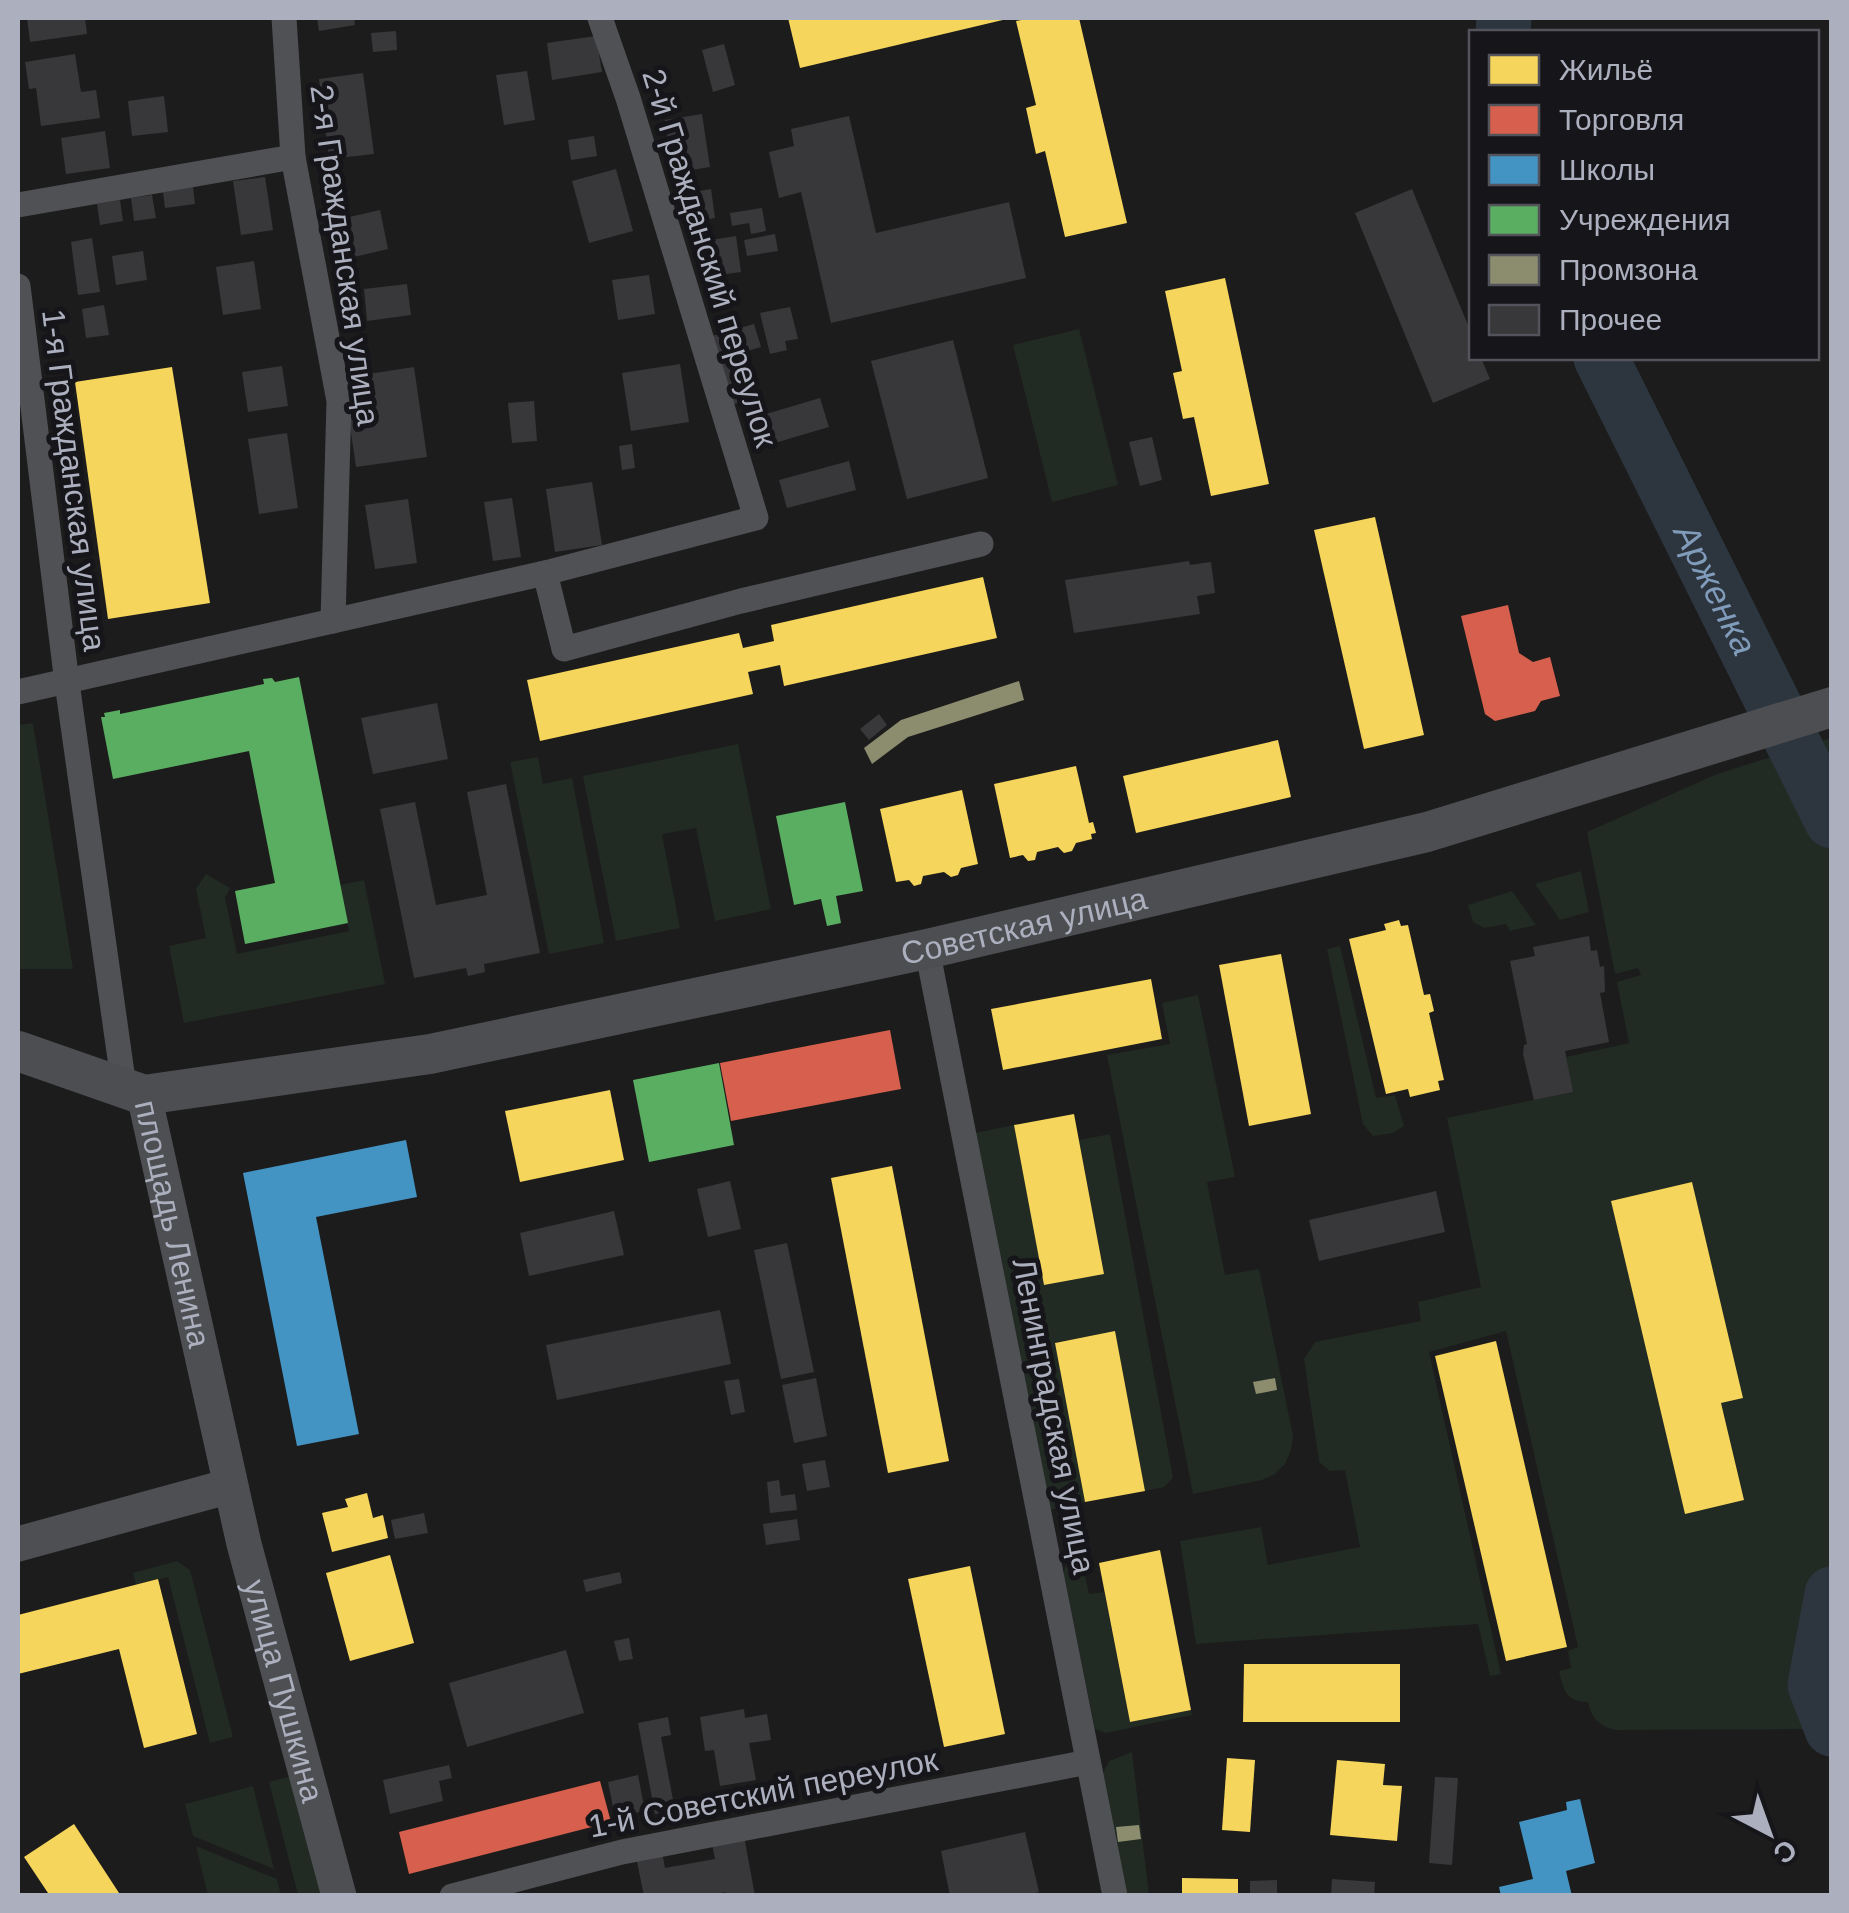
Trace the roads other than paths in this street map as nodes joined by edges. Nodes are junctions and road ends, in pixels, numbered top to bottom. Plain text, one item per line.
1 (284, 18) edge
2 (600, 18) edge
3 (293, 157) junction
4 (18, 205) edge
5 (18, 286) edge
6 (981, 544) dead end
7 (545, 574) junction
8 (333, 621) junction
9 (66, 683) junction
10 (18, 692) edge
11 (1832, 708) edge
12 (927, 949) junction
13 (18, 1051) edge
14 (317, 1070) dead end
15 (222, 1084) junction
16 (134, 1091) junction
17 (230, 1486) junction
18 (18, 1544) edge
19 (1088, 1762) junction
20 (340, 1896) edge
21 (452, 1896) edge
22 (1115, 1896) edge

1 - 3 street, 2-я Гражданская улица
2 - 7 street, 2-й Гражданский переулок
3 - 4 street
3 - 8 street, 2-я Гражданская улица
5 - 9 street, 1-я Гражданская улица
6 - 7 street
7 - 8 street
8 - 9 street
9 - 10 street
9 - 16 street, 1-я Гражданская улица
11 - 12 main road, Советская улица
12 - 15 main road, Советская улица
12 - 19 street, Ленинградская улица
13 - 16 main road, площадь Ленина
14 - 15 main road, Советская улица
15 - 16 main road, Советская улица
16 - 17 main road, площадь Ленина
17 - 18 main road
17 - 20 main road, улица Пушкина
19 - 21 street, 1-й Советский переулок
19 - 22 street, Ленинградская улица

